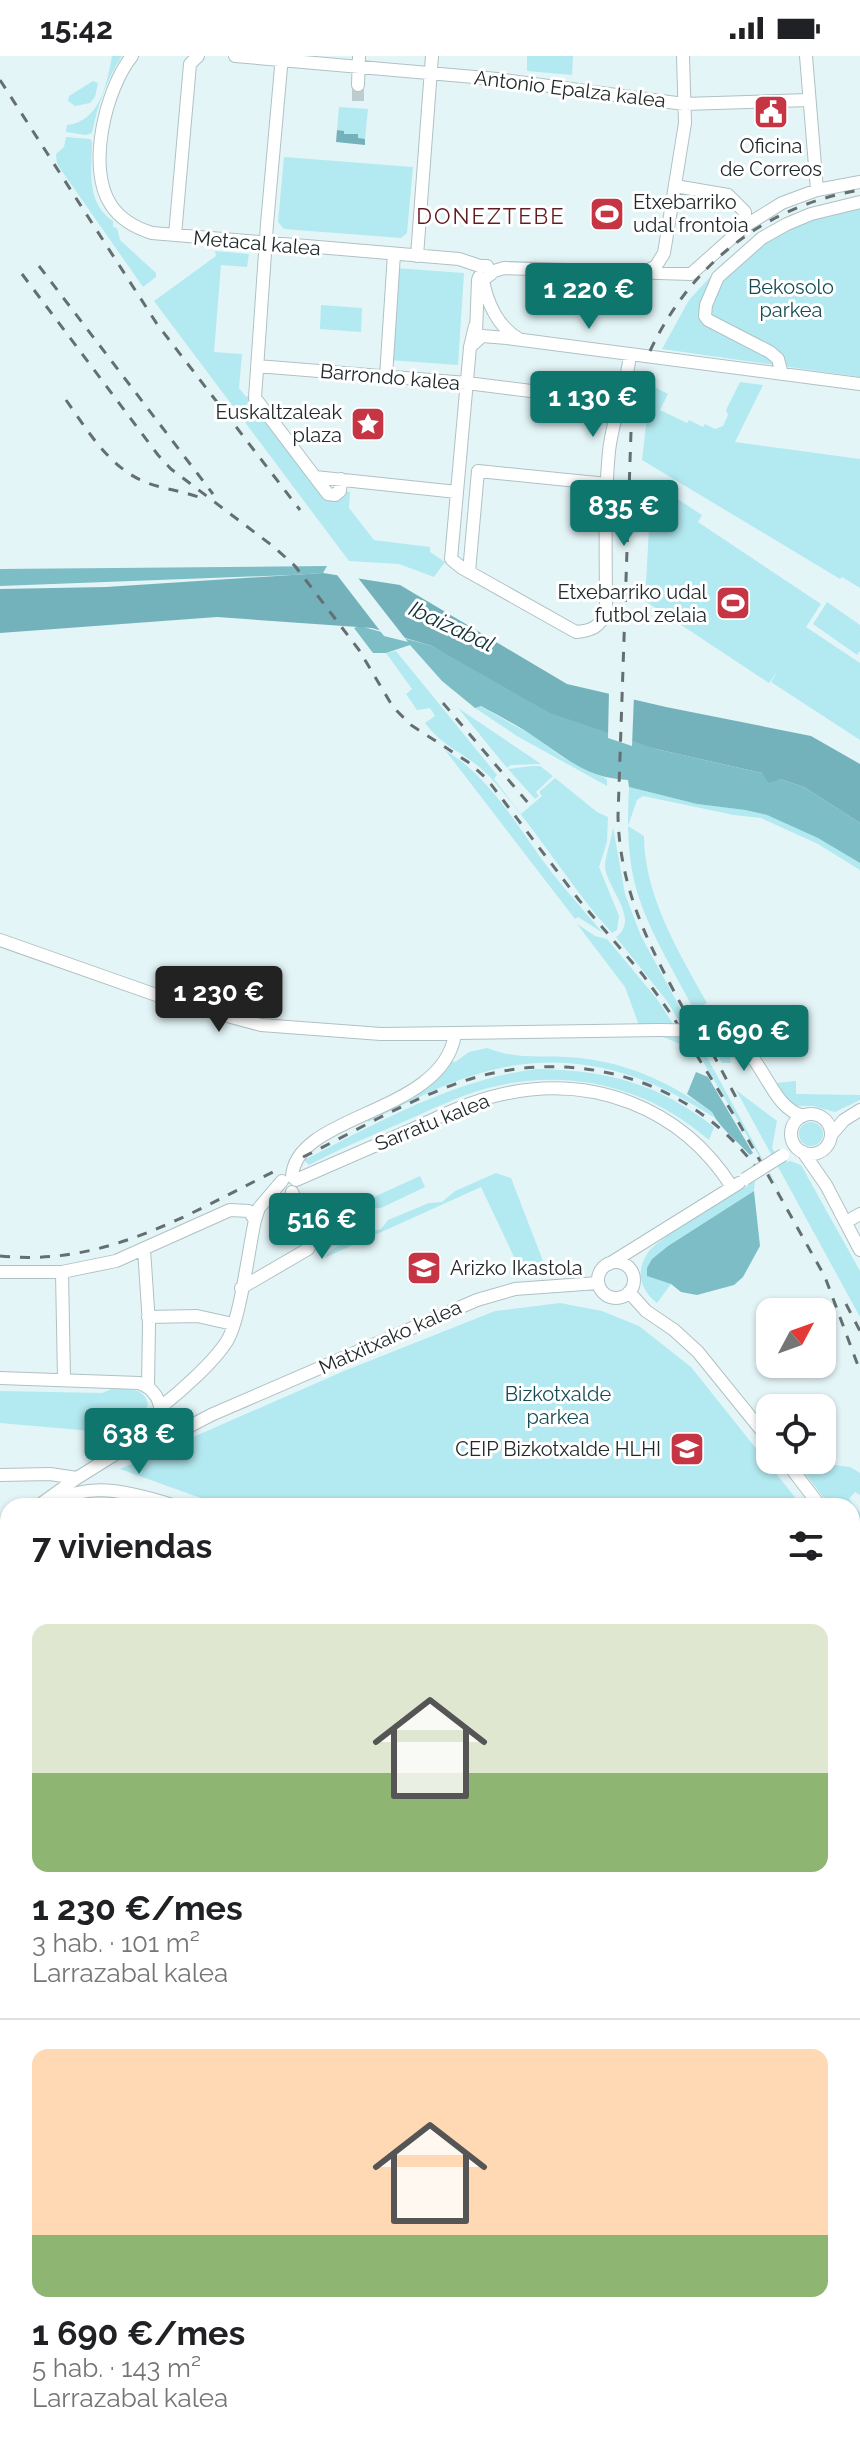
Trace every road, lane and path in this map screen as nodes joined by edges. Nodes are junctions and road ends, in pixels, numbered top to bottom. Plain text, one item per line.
1 (132, 56) edge
2 (198, 56) edge
3 (235, 56) edge
4 (432, 56) edge
5 (683, 56) edge
6 (806, 56) edge
7 (282, 58) edge
8 (359, 61) edge
9 (431, 73) junction
10 (358, 85) tunnel mouth
11 (809, 100) junction
12 (684, 104) junction
13 (860, 182) edge
14 (675, 186) junction
15 (817, 190) junction
16 (860, 202) edge
17 (745, 219) junction
18 (175, 235) junction
19 (266, 243) junction
20 (394, 254) junction
21 (417, 256) junction
22 (645, 272) junction
23 (483, 274) junction
24 (478, 331) junction
25 (519, 339) junction
26 (630, 355) junction
27 (257, 366) junction
28 (782, 374) junction
29 (386, 376) junction
30 (467, 383) junction
31 (860, 384) edge
32 (619, 402) junction
33 (607, 484) junction
34 (457, 492) junction
35 (469, 572) junction
36 (0, 940) edge
37 (455, 1034) junction
38 (779, 1098) junction
39 (860, 1110) edge
40 (803, 1116) junction
41 (825, 1120) junction
42 (844, 1120) junction
43 (831, 1135) junction
44 (797, 1143) junction
45 (821, 1151) junction
46 (289, 1184) junction
47 (826, 1185) junction
48 (732, 1187) junction
49 (257, 1210) junction
50 (860, 1214) edge
51 (846, 1222) junction
52 (643, 1243) junction
53 (144, 1249) junction
54 (860, 1250) edge
55 (609, 1264) junction
56 (62, 1272) junction
57 (633, 1274) junction
58 (1, 1275) edge
59 (598, 1283) junction
60 (241, 1288) junction
61 (629, 1292) junction
62 (148, 1317) junction
63 (233, 1324) junction
64 (0, 1378) edge
65 (64, 1379) junction
66 (148, 1386) junction
67 (162, 1416) junction
68 (191, 1424) junction
69 (756, 1424) edge
70 (166, 1437) junction
71 (110, 1458) junction
72 (796, 1474) edge
73 (0, 1475) edge
74 (63, 1491) edge
75 (149, 1498) edge
76 (814, 1498) edge

1 - 18 street, Metacal kalea
2 - 18 street
3 - 7 street, Antonio Epalza kalea
4 - 9 street
5 - 12 street
6 - 11 street
7 - 8 street, Antonio Epalza kalea
7 - 19 street
8 - 9 street, Antonio Epalza kalea
8 - 10 street
9 - 12 street, Antonio Epalza kalea
9 - 21 street
11 - 12 street, Antonio Epalza kalea
11 - 15 street
12 - 14 street
13 - 15 street
14 - 17 street
14 - 22 street
15 - 17 street
16 - 28 street
17 - 22 street, Metacal kalea
18 - 19 street, Metacal kalea
19 - 20 street, Metacal kalea
19 - 27 street
20 - 21 street, Metacal kalea
20 - 29 street
21 - 23 street, Metacal kalea
22 - 23 street, Metacal kalea
23 - 24 street
23 - 25 street
24 - 25 street
24 - 30 street
25 - 26 street
26 - 28 street
26 - 32 street
27 - 29 street, Barrondo kalea
27 - 34 street
28 - 31 street
29 - 30 street, Barrondo kalea
30 - 32 street, Barrondo kalea
30 - 34 street
32 - 33 street
33 - 35 street
33 - 35 street
34 - 35 street
36 - 37 street
37 - 38 street, bridge
37 - 46 street
38 - 40 street
38 - 44 street
39 - 42 street
40 - 41 street
40 - 44 street
41 - 42 street
41 - 43 street
42 - 43 street
43 - 45 street
44 - 45 street
44 - 47 street
44 - 48 street, bridge
45 - 47 street
46 - 48 street, Sarratu kalea
46 - 49 street
46 - 60 street
47 - 51 street
48 - 52 street
49 - 53 street
49 - 60 street
50 - 51 street
51 - 54 street
52 - 55 street
52 - 57 street
53 - 56 street
53 - 62 street
55 - 57 street
55 - 59 street
56 - 58 street
56 - 65 street
57 - 61 street
59 - 61 street
59 - 68 street, Matxitxako kalea
60 - 63 street
61 - 69 street
62 - 63 street
62 - 66 street
63 - 67 street
64 - 65 street
65 - 66 street
66 - 67 street
67 - 68 street
67 - 70 street
67 - 70 street
67 - 71 street
68 - 70 street, Matxitxako kalea
70 - 71 street, Matxitxako kalea
71 - 74 street
72 - 76 street
73 - 74 street
74 - 75 street

